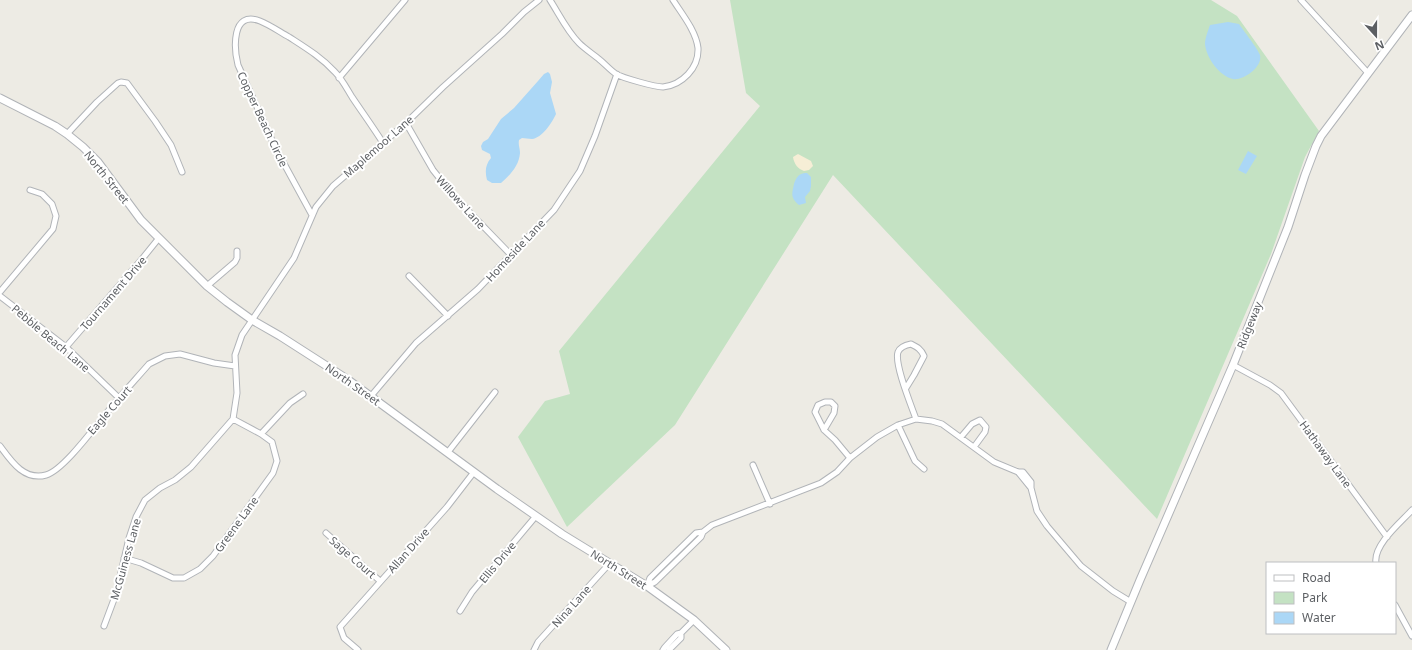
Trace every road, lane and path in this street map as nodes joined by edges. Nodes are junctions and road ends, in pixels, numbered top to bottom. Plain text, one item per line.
1 (405, 0) edge
2 (539, 0) edge
3 (550, 0) edge
4 (673, 0) edge
5 (1301, 0) edge
6 (1412, 15) edge
7 (1368, 73) junction
8 (617, 74) junction
9 (340, 78) junction
10 (0, 98) edge
11 (406, 123) junction
12 (67, 134) junction
13 (383, 143) junction
14 (182, 172) dead end
15 (30, 190) dead end
16 (312, 215) junction
17 (159, 238) junction
18 (237, 251) dead end
19 (511, 255) junction
20 (409, 276) dead end
21 (207, 286) junction
22 (0, 292) edge
23 (0, 296) edge
24 (448, 316) junction
25 (252, 320) junction
26 (66, 347) junction
27 (1233, 365) junction
28 (235, 366) junction
29 (906, 388) junction
30 (495, 392) dead end
31 (303, 394) dead end
32 (371, 396) junction
33 (119, 398) junction
34 (233, 419) junction
35 (916, 419) junction
36 (898, 425) junction
37 (824, 430) junction
38 (261, 434) junction
39 (961, 437) junction
40 (0, 446) edge
41 (974, 447) junction
42 (448, 452) junction
43 (850, 458) junction
44 (753, 465) dead end
45 (924, 469) dead end
46 (474, 472) junction
47 (770, 504) junction
48 (1412, 510) edge
49 (536, 516) junction
50 (326, 533) dead end
51 (1387, 537) junction
52 (124, 558) junction
53 (1376, 562) edge
54 (610, 563) junction
55 (380, 580) junction
56 (647, 586) junction
57 (1131, 602) junction
58 (1396, 607) edge
59 (460, 611) dead end
60 (694, 620) junction
61 (104, 626) dead end
62 (681, 633) junction
63 (1412, 636) edge
64 (358, 650) edge
65 (532, 650) edge
66 (663, 650) edge
67 (669, 650) edge
68 (726, 650) edge
69 (1111, 650) edge

1 - 9 street
2 - 11 street, Maplemoor Lane
3 - 8 street
4 - 8 street
5 - 7 street
6 - 7 main road, Ridgeway
7 - 27 main road, Ridgeway
8 - 19 street, Homeside Lane
9 - 13 street, Copper Beach Circle
9 - 16 street, Copper Beach Circle
10 - 12 main road, North Street
11 - 13 street, Maplemoor Lane
11 - 19 street, Willows Lane
12 - 14 street
12 - 17 main road, North Street
13 - 16 street, Maplemoor Lane
15 - 22 street
16 - 25 street, Maplemoor Lane
17 - 21 main road, North Street
17 - 26 street, Tournament Drive
18 - 21 street
19 - 24 street, Homeside Lane
20 - 24 street
21 - 25 main road, North Street
23 - 26 street, Pebble Beach Lane
24 - 32 street, Homeside Lane
25 - 28 street
25 - 32 main road, North Street
26 - 33 street, Pebble Beach Lane
27 - 51 street, Hathaway Lane
27 - 57 main road, Ridgeway
28 - 33 street, Eagle Court
28 - 34 street
29 - 29 street
29 - 35 street
30 - 42 street
31 - 38 street
32 - 42 main road, North Street
33 - 40 street, Eagle Court
34 - 38 street, Greene Lane
34 - 52 street, McGuiness Lane
35 - 36 street
35 - 39 street
36 - 43 street
36 - 45 street
37 - 37 street
37 - 43 street
38 - 52 street, Greene Lane
39 - 41 street
39 - 41 street
41 - 57 street
42 - 46 main road, North Street
43 - 47 street
44 - 47 street
46 - 49 main road, North Street
46 - 55 street, Allan Drive
47 - 56 street
48 - 51 street
49 - 54 main road, North Street
49 - 59 street, Ellis Drive
50 - 55 street, Sage Court
51 - 53 street
52 - 61 street, McGuiness Lane
54 - 56 main road, North Street
54 - 65 street, Nina Lane
55 - 64 street, Allan Drive
56 - 60 main road, North Street
57 - 69 main road, Ridgeway
58 - 63 street
60 - 62 street
60 - 68 main road, North Street
62 - 66 street
62 - 67 street

